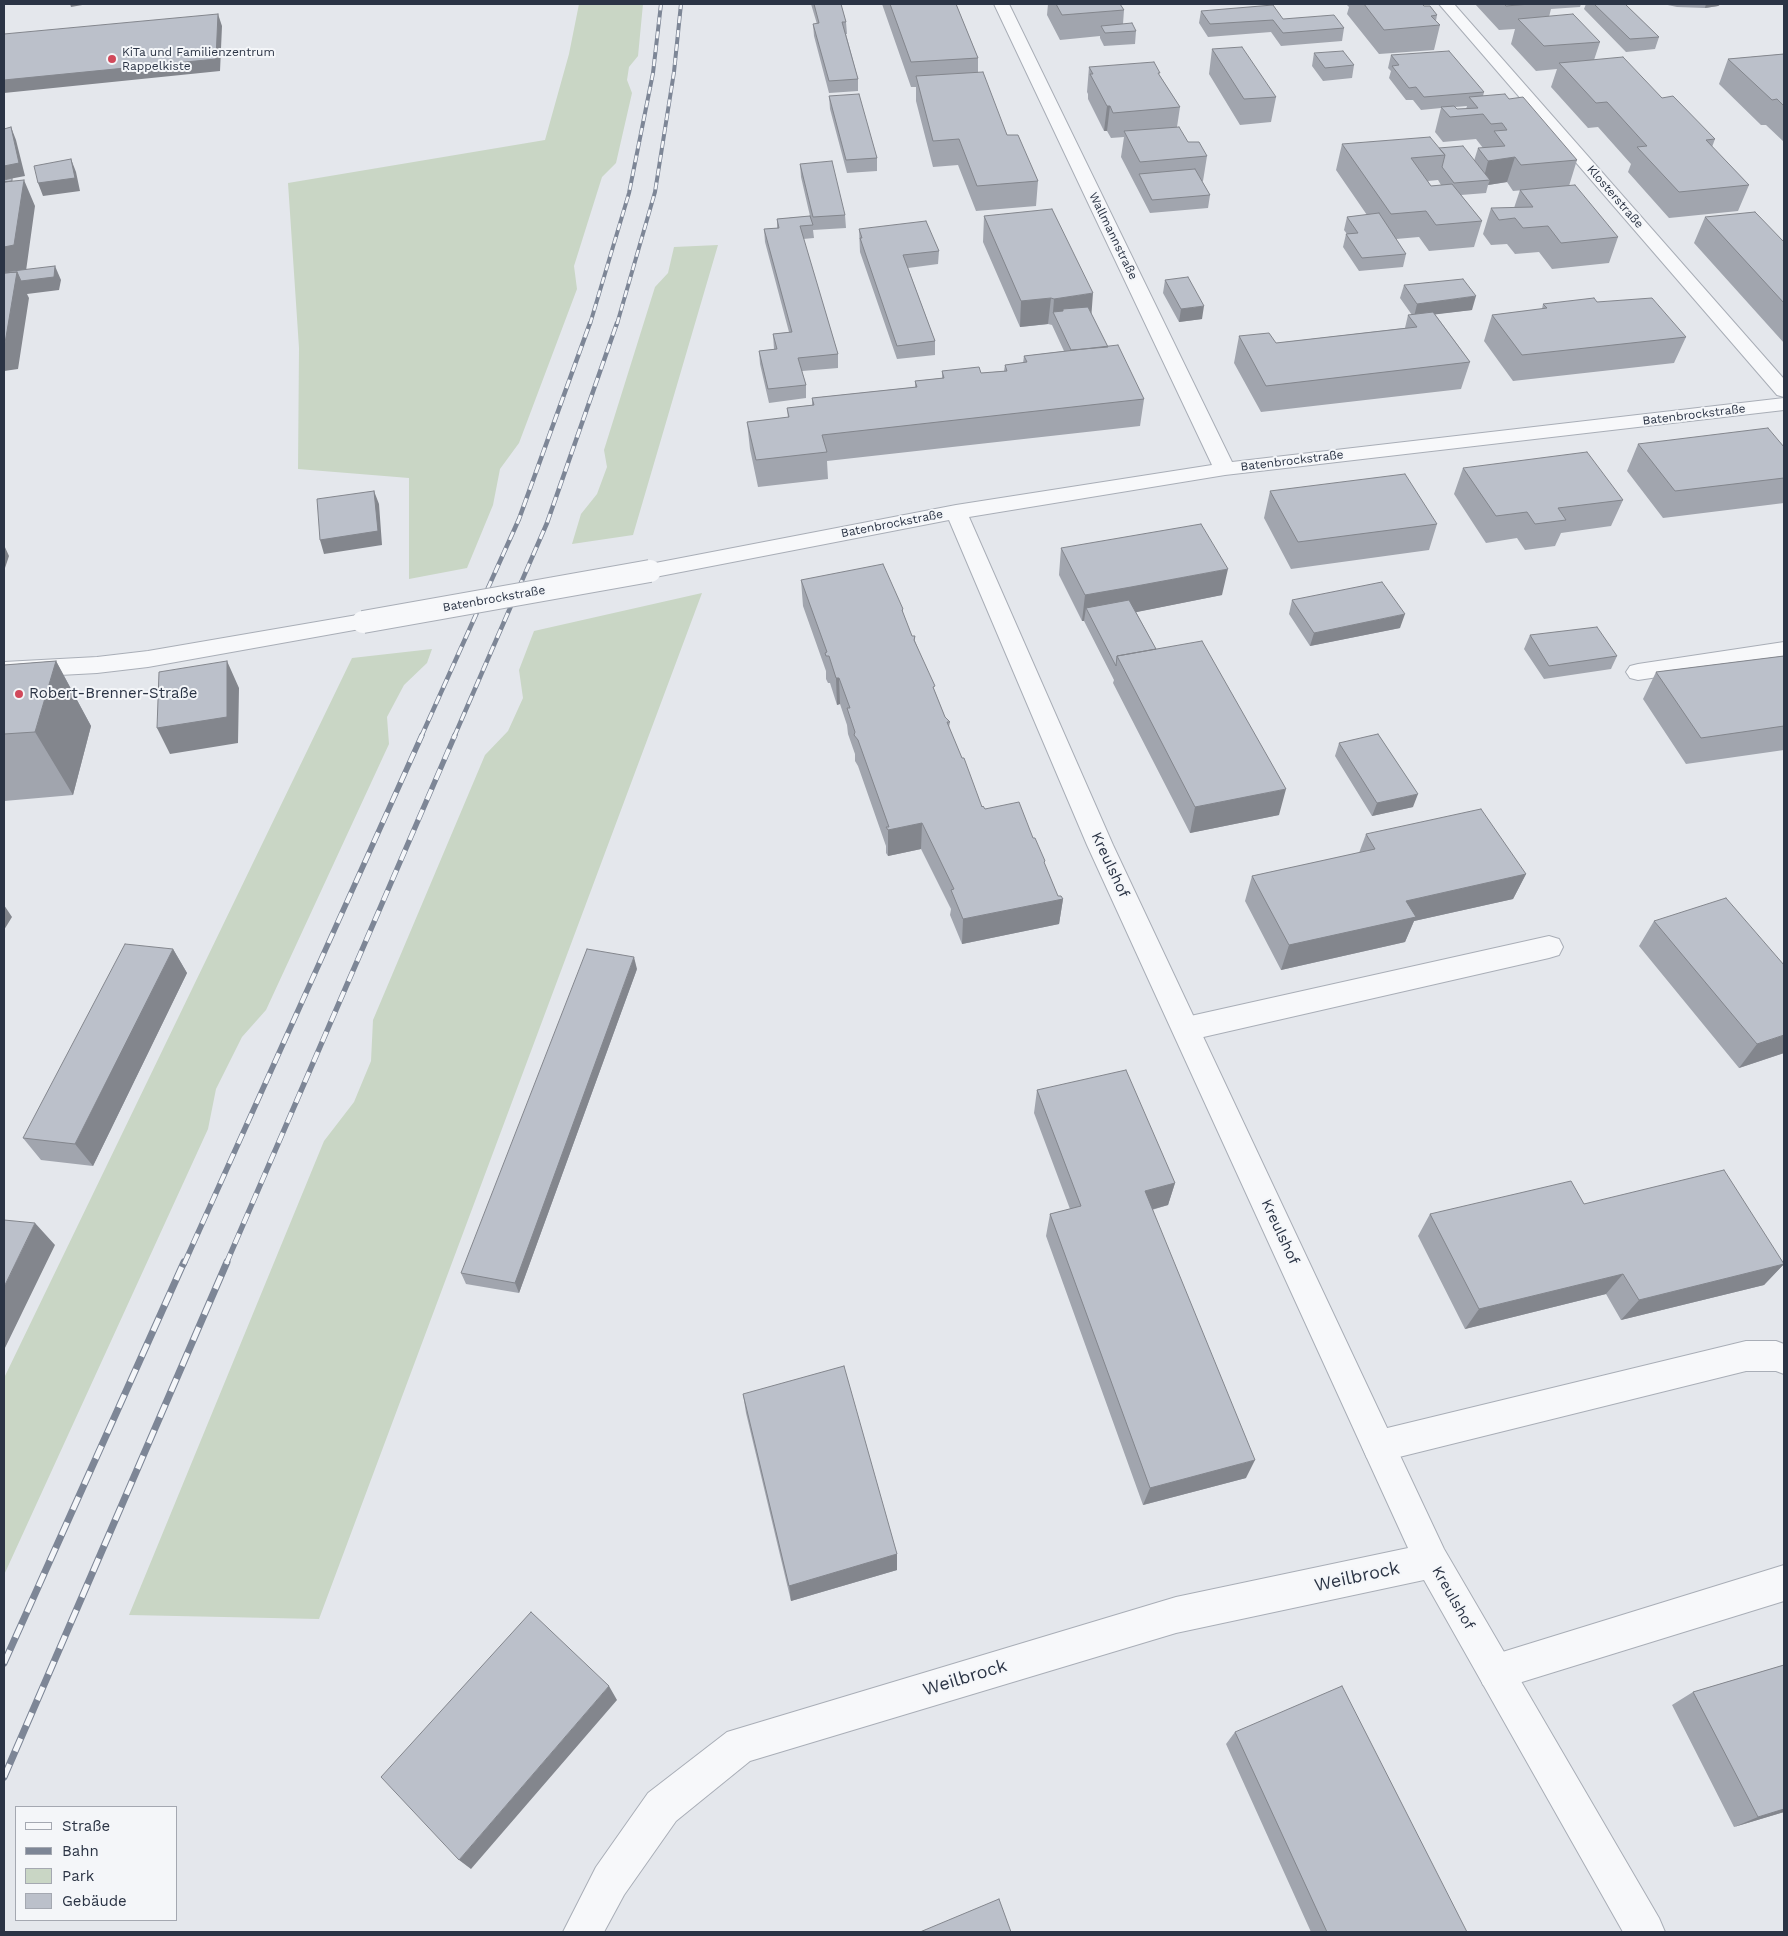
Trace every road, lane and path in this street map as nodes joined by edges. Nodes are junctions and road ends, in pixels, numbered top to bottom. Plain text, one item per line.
1 (1000, 4) edge
2 (1446, 4) edge
3 (1784, 391) edge
4 (1784, 404) edge
5 (1225, 469) junction
6 (956, 512) junction
7 (1784, 650) edge
8 (4, 670) edge
9 (1638, 672) dead end
10 (1549, 947) dead end
11 (1186, 1029) junction
12 (1784, 1359) edge
13 (1378, 1446) junction
14 (1432, 1561) junction
15 (1784, 1583) edge
16 (1496, 1672) junction
17 (584, 1932) edge
18 (1645, 1932) edge

1 - 5 street, Wallmannstraße
2 - 3 street, Klosterstraße
4 - 5 street, Batenbrockstraße
5 - 6 street, Batenbrockstraße
6 - 8 street, Batenbrockstraße, bridge
6 - 11 street, Kreulshof
7 - 9 street
10 - 11 street
11 - 13 street, Kreulshof
12 - 13 street
13 - 14 street, Kreulshof
14 - 16 street, Kreulshof
14 - 17 street, Weilbrock
15 - 16 street
16 - 18 street, Kreulshof

